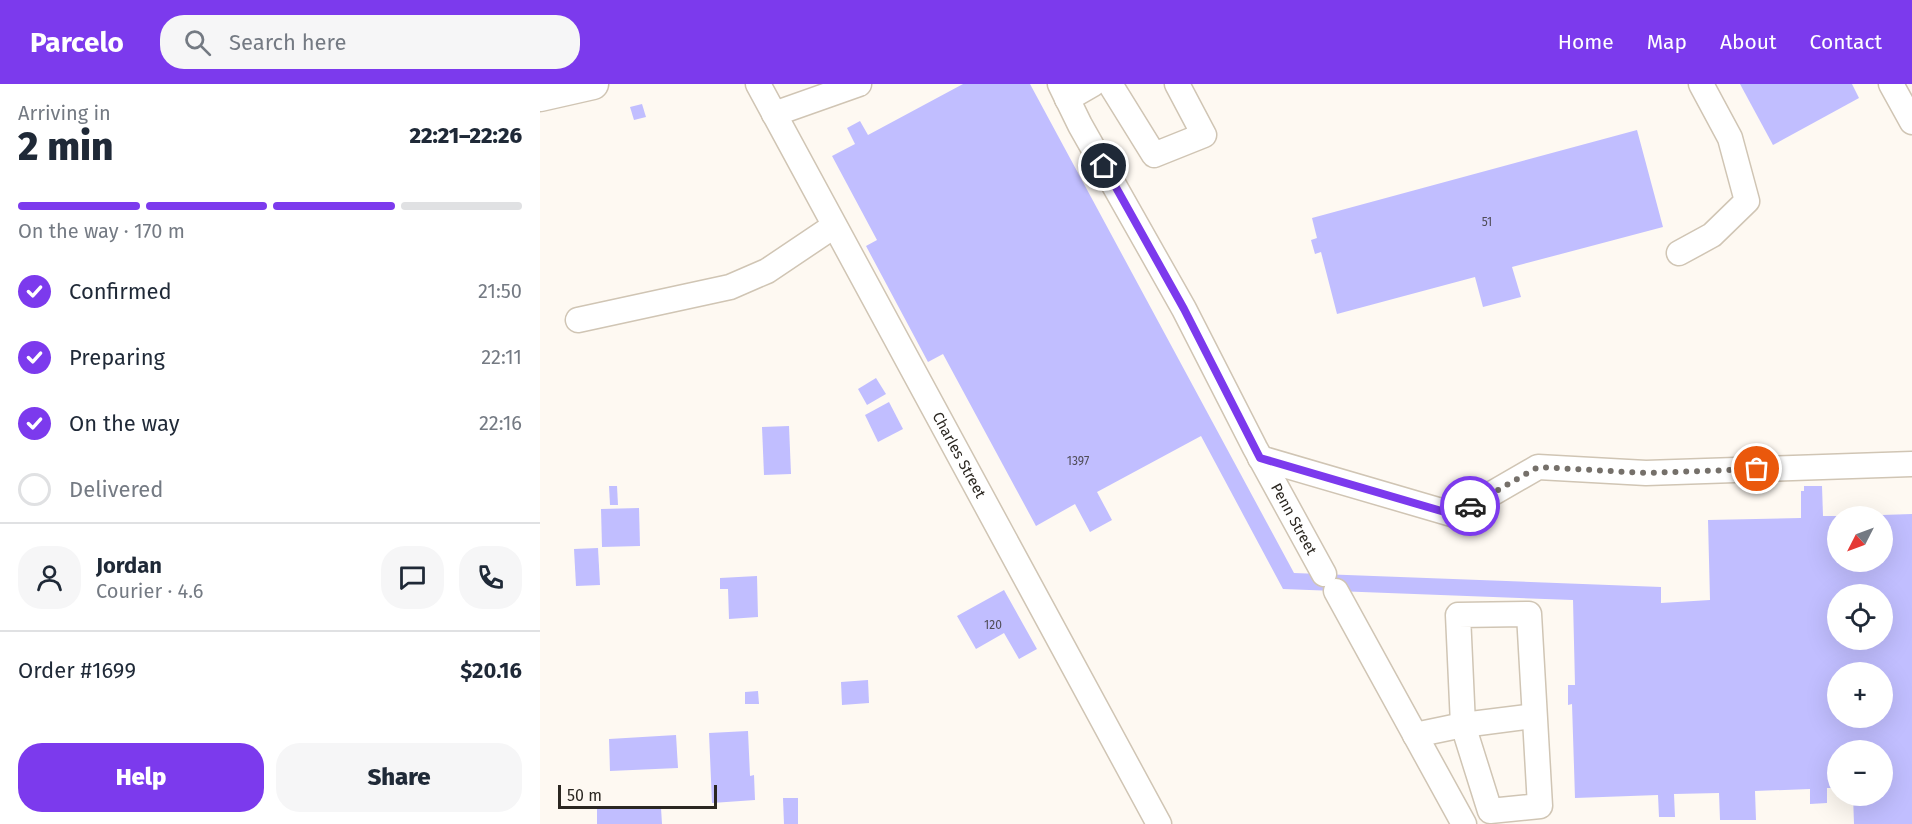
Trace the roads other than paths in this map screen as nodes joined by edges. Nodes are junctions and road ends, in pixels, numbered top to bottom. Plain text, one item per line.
1 (593, 84) edge
2 (758, 84) edge
3 (859, 84) edge
4 (1094, 84) edge
5 (1110, 84) edge
6 (1177, 84) edge
7 (1701, 84) edge
8 (1892, 84) edge
9 (1064, 91) edge
10 (540, 96) edge
11 (774, 114) junction
12 (1912, 122) edge
13 (834, 226) junction
14 (1679, 253) dead end
15 (578, 320) dead end
16 (1260, 458) junction
17 (1912, 464) edge
18 (1534, 716) junction
19 (1463, 725) junction
20 (1414, 735) junction
21 (1159, 824) edge
22 (1464, 824) edge

1 - 10 main road
2 - 11 street, Charles Street
3 - 11 street
4 - 9 street
5 - 6 street
7 - 14 street
8 - 12 street
9 - 16 street, Penn Street
11 - 13 street, Charles Street
13 - 15 street
13 - 21 street, Charles Street
16 - 17 street
16 - 20 street, Penn Street
18 - 19 street
18 - 19 street
18 - 19 street
19 - 20 street
20 - 22 street, Penn Street

